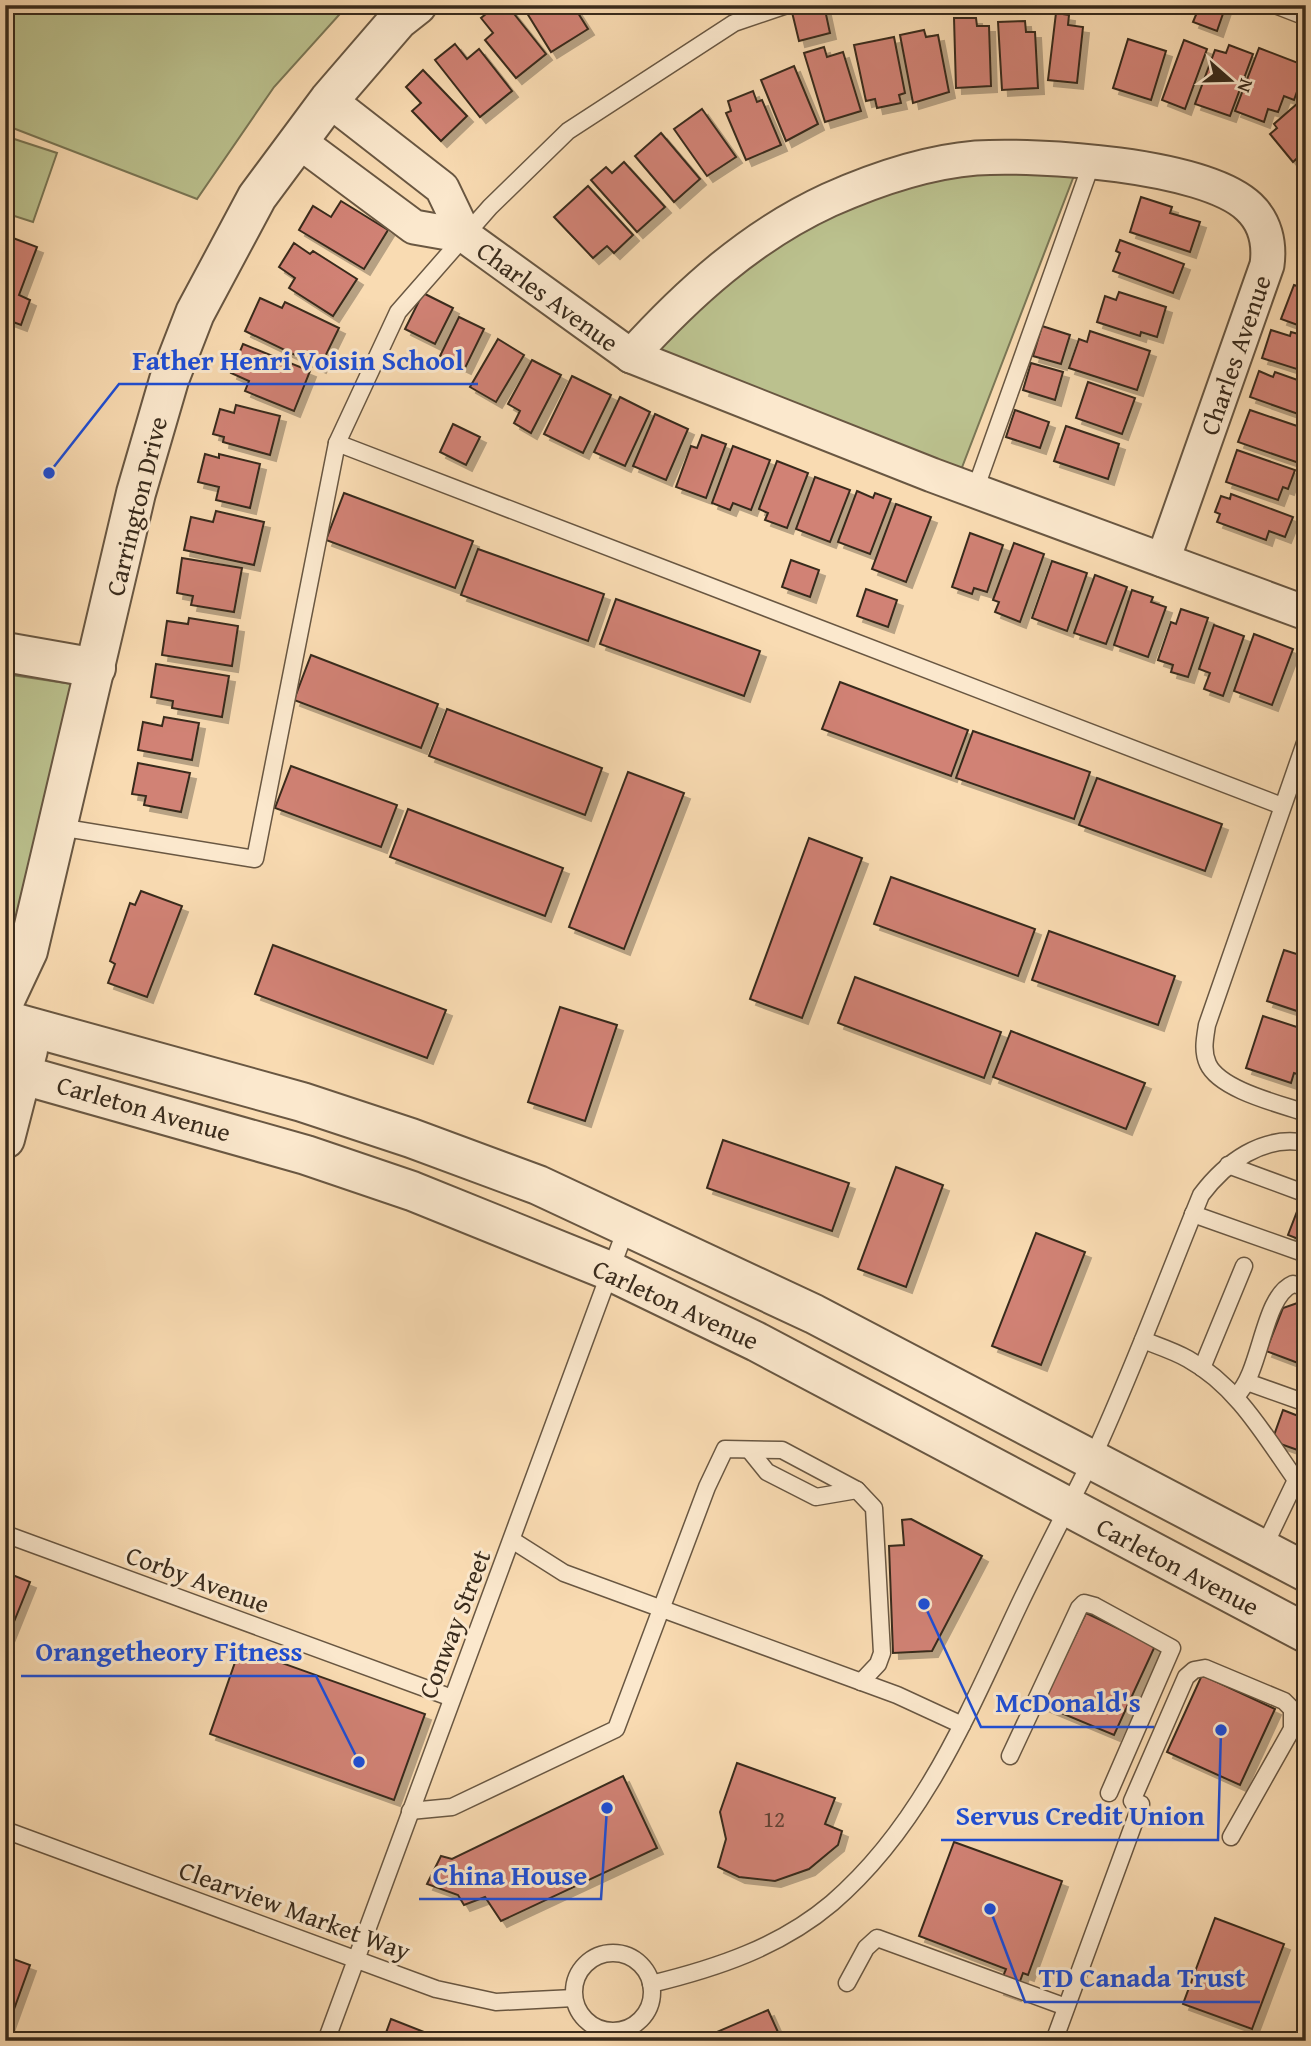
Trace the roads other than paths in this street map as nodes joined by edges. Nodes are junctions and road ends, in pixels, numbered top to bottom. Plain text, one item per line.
1 (417, 5) edge
2 (787, 5) edge
3 (1275, 5) edge
4 (1306, 17) edge
5 (329, 100) junction
6 (297, 140) junction
7 (1092, 162) junction
8 (465, 236) junction
9 (631, 356) junction
10 (337, 443) junction
11 (975, 491) junction
12 (1163, 560) junction
13 (1306, 613) edge
14 (5, 652) edge
15 (96, 668) junction
16 (1306, 740) edge
17 (1282, 806) junction
18 (59, 827) junction
19 (29, 951) junction
20 (5, 1000) edge
21 (19, 1023) edge
22 (14, 1072) edge
23 (1306, 1113) edge
24 (5, 1139) edge
25 (1306, 1143) edge
26 (1227, 1165) junction
27 (1304, 1193) dead end
28 (1194, 1214) junction
29 (628, 1224) junction
30 (1306, 1254) edge
31 (1244, 1266) dead end
32 (610, 1272) junction
33 (1306, 1287) edge
34 (1143, 1340) junction
35 (1202, 1368) junction
36 (1247, 1382) junction
37 (1236, 1396) junction
38 (1306, 1403) edge
39 (750, 1451) junction
40 (1091, 1460) junction
41 (1301, 1482) edge
42 (857, 1490) junction
43 (1065, 1508) junction
44 (5, 1534) edge
45 (512, 1540) junction
46 (1263, 1549) junction
47 (1306, 1572) edge
48 (661, 1610) junction
49 (1306, 1633) edge
50 (861, 1682) junction
51 (452, 1698) junction
52 (962, 1725) junction
53 (1010, 1756) dead end
54 (1109, 1793) dead end
55 (410, 1811) junction
56 (5, 1830) edge
57 (1231, 1837) dead end
58 (356, 1958) junction
59 (847, 1983) dead end
60 (651, 1984) junction
61 (574, 1998) junction
62 (1066, 2007) junction
63 (326, 2041) edge
64 (1054, 2041) edge

1 - 5 street, Carrington Drive
2 - 8 lane
3 - 4 lane
5 - 6 street, Carrington Drive
5 - 8 street, Charles Avenue
6 - 8 street, Charles Avenue
6 - 15 street, Carrington Drive
7 - 9 street, Charles Avenue
7 - 11 lane
7 - 12 street, Charles Avenue
8 - 9 street, Charles Avenue
8 - 10 lane
9 - 11 street, Charles Avenue
10 - 17 lane
10 - 18 lane
11 - 12 street, Charles Avenue
12 - 13 street, Charles Avenue
14 - 15 street
15 - 18 street, Carrington Drive
16 - 17 lane
17 - 23 lane
18 - 19 street, Carrington Drive
19 - 20 street, Carrington Drive
19 - 21 street, Carrington Drive
21 - 22 street, Carrington Drive
21 - 29 street, Carleton Avenue
22 - 24 street, Carrington Drive
22 - 32 street, Carleton Avenue
25 - 26 lane
26 - 27 lane
26 - 28 lane
28 - 30 lane
28 - 34 lane
29 - 32 lane, Conway Street
29 - 40 street, Carleton Avenue
31 - 35 lane
32 - 43 street, Carleton Avenue
32 - 45 lane, Conway Street
33 - 36 lane
34 - 35 lane
34 - 40 lane
35 - 37 lane
36 - 37 lane
36 - 38 lane
37 - 41 lane
39 - 42 lane
39 - 42 lane
39 - 48 lane
40 - 43 lane
40 - 46 street, Carleton Avenue
41 - 46 lane
42 - 50 lane
43 - 49 street, Carleton Avenue
43 - 52 lane
44 - 51 lane, Corby Avenue
45 - 48 lane
45 - 51 lane, Conway Street
46 - 47 street, Carleton Avenue
48 - 50 lane
48 - 55 lane
50 - 52 lane
51 - 55 lane, Conway Street
52 - 60 lane
53 - 54 lane
55 - 58 lane, Conway Street
56 - 58 lane, Clearview Market Way
57 - 62 lane
58 - 61 lane, Clearview Market Way
58 - 63 lane, Conway Street
59 - 62 lane
60 - 61 lane
60 - 61 lane
62 - 64 lane

